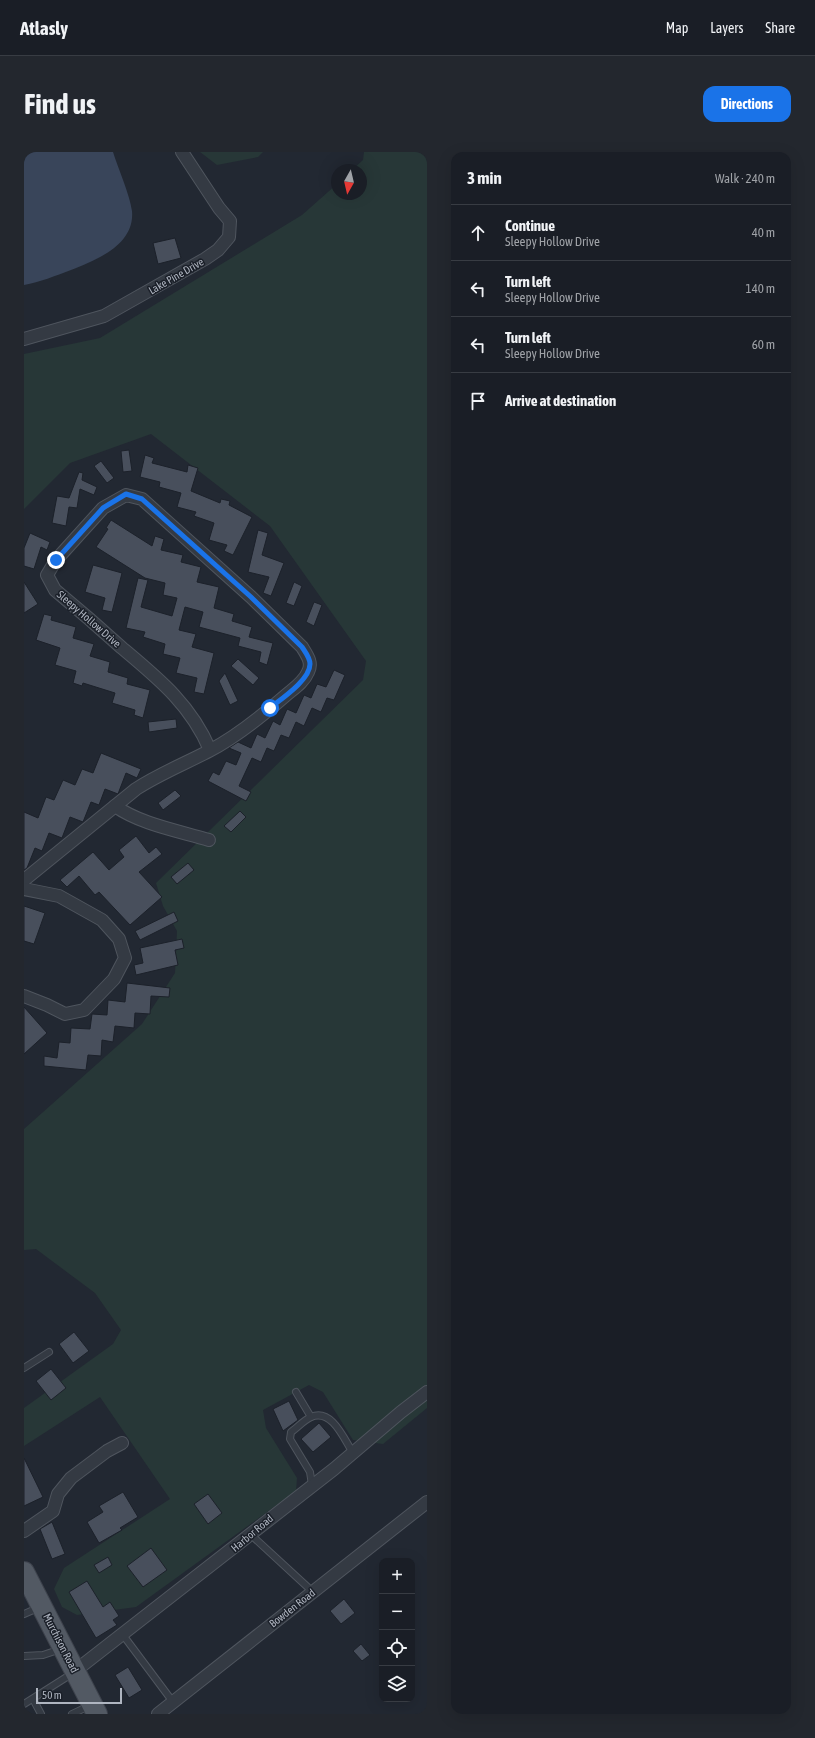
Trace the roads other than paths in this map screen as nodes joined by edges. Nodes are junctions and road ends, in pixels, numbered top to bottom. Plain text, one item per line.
1 (182, 152) edge
2 (24, 339) edge
3 (210, 750) junction
4 (115, 806) junction
5 (209, 840) dead end
6 (24, 880) edge
7 (24, 889) edge
8 (24, 996) edge
9 (49, 1352) dead end
10 (24, 1368) edge
11 (296, 1392) dead end
12 (427, 1392) edge
13 (311, 1417) junction
14 (122, 1443) dead end
15 (353, 1453) junction
16 (312, 1485) junction
17 (427, 1502) edge
18 (24, 1531) edge
19 (250, 1534) junction
20 (24, 1572) edge
21 (313, 1592) junction
22 (33, 1610) edge
23 (123, 1634) junction
24 (63, 1648) junction
25 (24, 1656) edge
26 (75, 1671) junction
27 (33, 1699) junction
28 (173, 1702) junction
29 (24, 1704) edge
30 (95, 1709) edge
31 (41, 1714) edge
32 (72, 1714) edge
33 (158, 1714) edge

1 - 2 street, Lake Pine Drive
3 - 3 street, Sleepy Hollow Drive
3 - 4 street, Sleepy Hollow Drive
4 - 5 street
4 - 6 street, Sleepy Hollow Drive
7 - 8 street
9 - 10 lane
11 - 13 lane
12 - 15 street, Harbor Road
13 - 15 lane
13 - 16 lane
14 - 18 street
15 - 16 street, Harbor Road
16 - 19 street, Harbor Road
17 - 21 street, Bowden Road
19 - 21 lane
19 - 23 street, Harbor Road
20 - 22 main road, Murchison Road
21 - 28 street, Bowden Road
22 - 24 main road, Murchison Road
23 - 26 street, Harbor Road
23 - 28 lane
24 - 25 lane
24 - 26 main road, Murchison Road
26 - 27 lane
26 - 30 main road, Murchison Road
27 - 29 lane
27 - 31 lane
28 - 33 street, Bowden Road
30 - 32 lane

